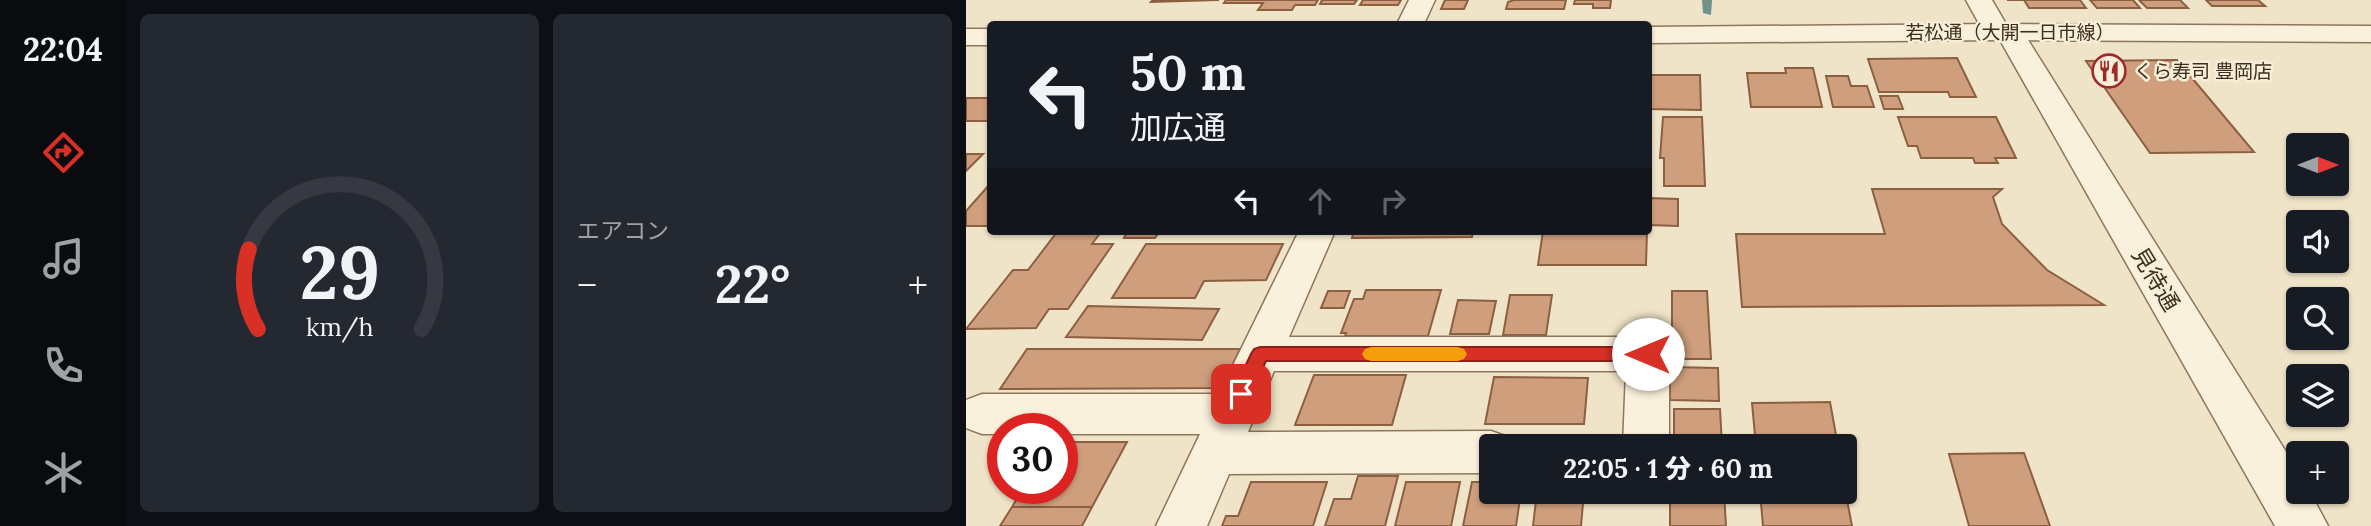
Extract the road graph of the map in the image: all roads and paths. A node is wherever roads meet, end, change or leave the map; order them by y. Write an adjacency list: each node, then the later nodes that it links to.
1 (1422, 0): 3 (street)
2 (1979, 0): 4 (street, 見待通)
3 (1412, 21)
4 (2003, 32): 5 (street, 若松通（大開一日市線）); 6 (street, 若松通（大開一日市線）); 16 (street, 見待通)
5 (2371, 34)
6 (1652, 35)
7 (966, 37): 8 (street)
8 (987, 37)
9 (1315, 235): 10 (street)
10 (1260, 354): 12 (street); 13 (street)
11 (982, 414): 12 (street)
12 (1224, 434): 14 (street); 15 (street)
13 (1646, 434)
14 (1479, 451)
15 (1181, 526)
16 (2303, 526)

